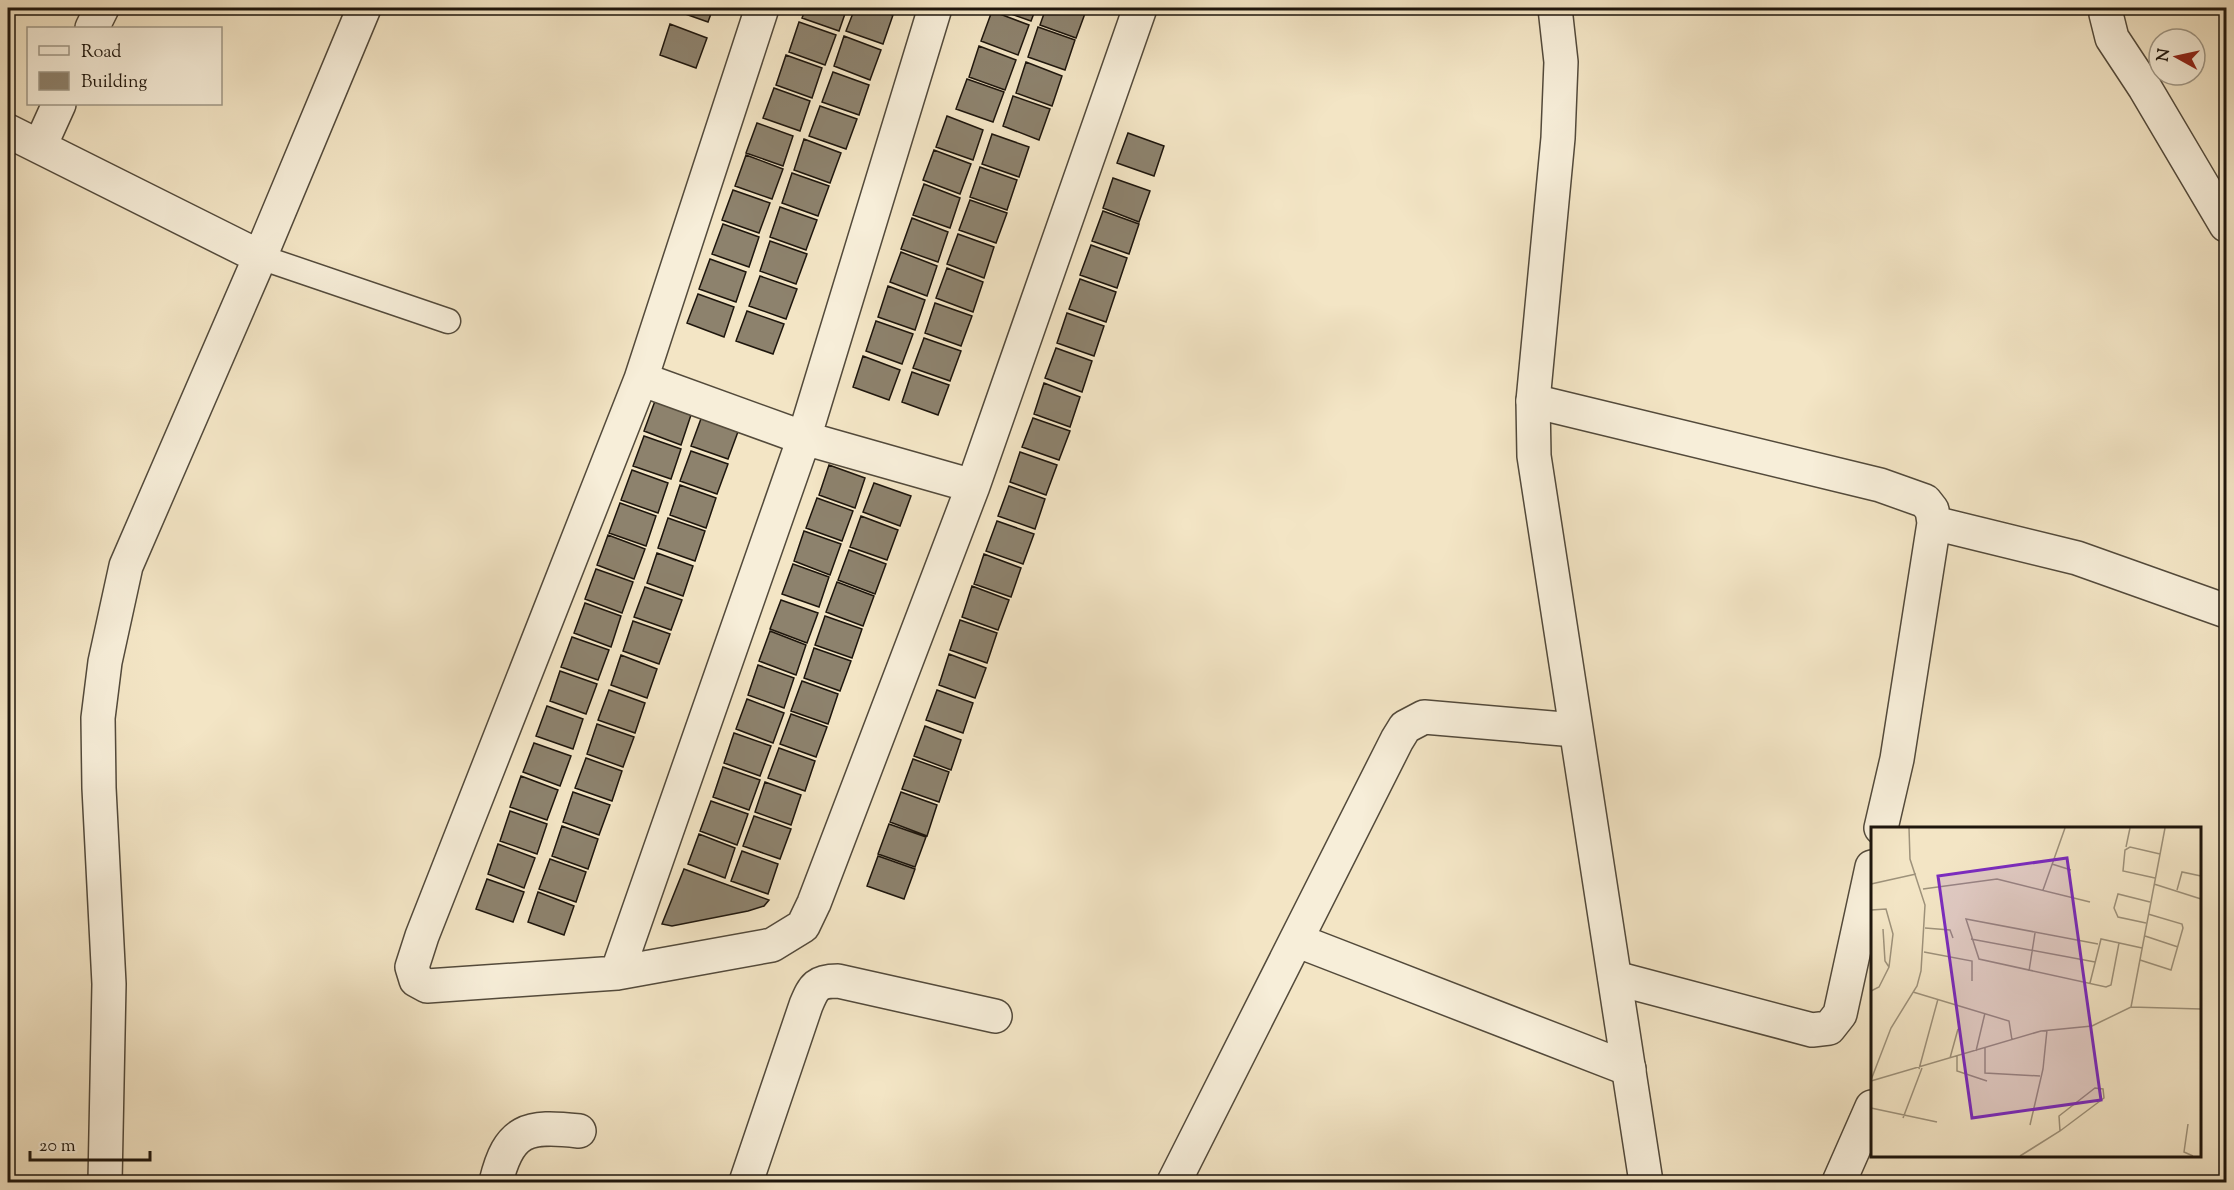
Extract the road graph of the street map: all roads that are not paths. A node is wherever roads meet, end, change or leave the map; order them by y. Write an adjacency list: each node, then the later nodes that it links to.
1 (102, 8): 8 (street)
2 (364, 8): 13 (street)
3 (762, 8): 15 (street)
4 (935, 8): 17 (street)
5 (1140, 8): 18 (street)
6 (1555, 8): 16 (street)
7 (2107, 8): 12 (street)
8 (92, 27)
9 (59, 105): 11 (street)
10 (8, 130): 11 (street)
11 (40, 146): 13 (street)
12 (2226, 225)
13 (260, 257): 14 (lane); 31 (street)
14 (448, 321)
15 (641, 379): 17 (street); 25 (street)
16 (1533, 401): 19 (street); 21 (street)
17 (804, 438): 18 (street); 25 (street)
18 (973, 486): 25 (street)
19 (1934, 523): 20 (street); 22 (street)
20 (2226, 611)
21 (1575, 730): 24 (street); 26 (street)
22 (1881, 827)
23 (1871, 871): 26 (street)
24 (1296, 940): 28 (street); 34 (street)
25 (617, 973)
26 (1615, 978): 28 (street)
27 (995, 1016): 33 (street)
28 (1629, 1069): 35 (street)
29 (1871, 1109): 36 (street)
30 (579, 1131): 32 (street)
31 (105, 1182)
32 (496, 1182)
33 (746, 1182)
34 (1174, 1182)
35 (1646, 1182)
36 (1839, 1182)

